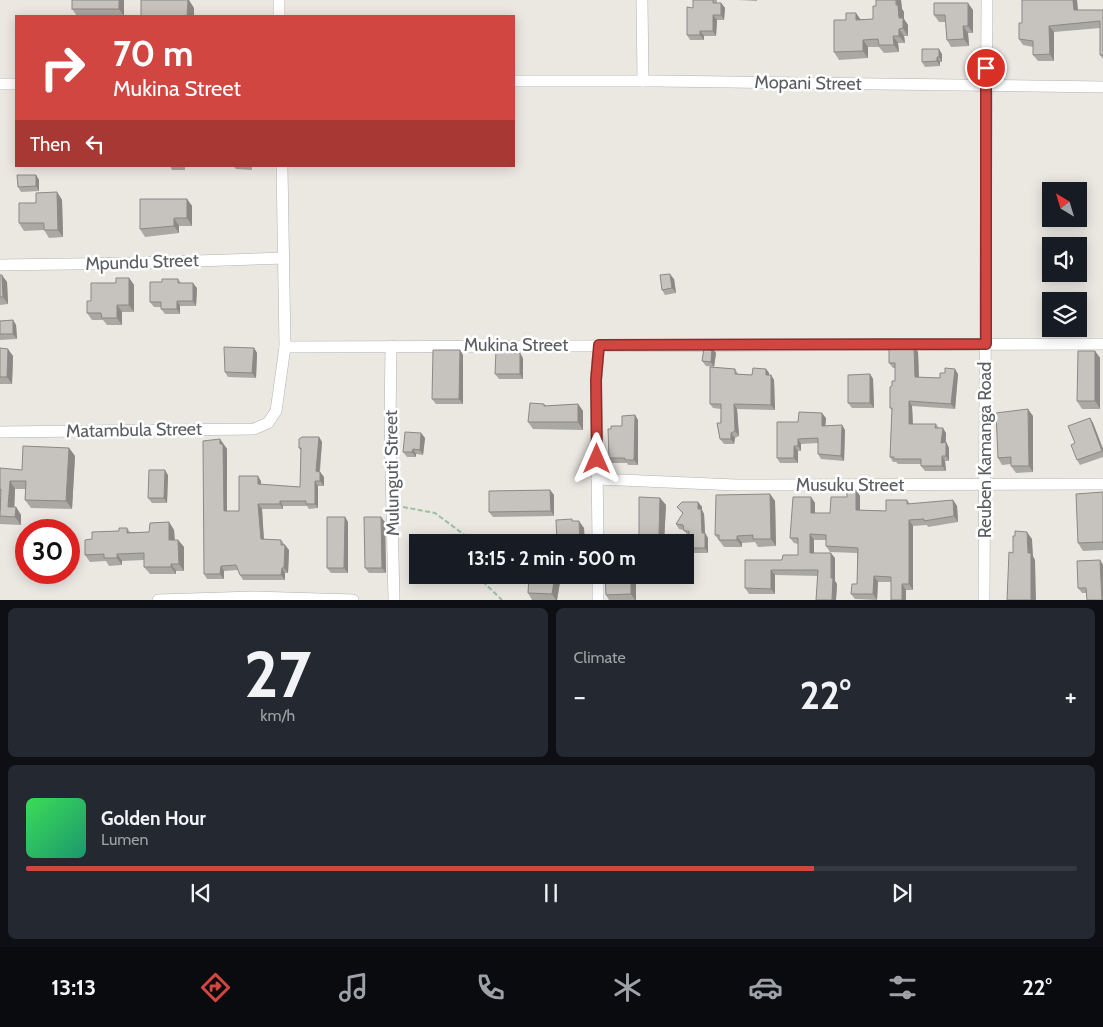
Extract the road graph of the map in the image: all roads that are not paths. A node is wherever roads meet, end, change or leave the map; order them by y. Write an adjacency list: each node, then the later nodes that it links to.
1 (279, 0): 4 (street)
2 (642, 0): 6 (street)
3 (987, 0): 9 (street, Reuben Kamanga Road)
4 (279, 15)
5 (515, 81): 6 (street, Mopani Street)
6 (643, 81): 9 (street, Mopani Street)
7 (0, 84): 8 (street)
8 (15, 84)
9 (986, 85): 10 (street, Mopani Street); 14 (street, Reuben Kamanga Road)
10 (1103, 87)
11 (282, 167): 12 (street)
12 (284, 258): 13 (street, Mpundu Street); 18 (street)
13 (0, 265)
14 (986, 344): 15 (street, Mukina Street); 16 (street, Mukina Street); 21 (street, Reuben Kamanga Road)
15 (1103, 344)
16 (599, 345): 17 (street, Mukina Street); 20 (street)
17 (391, 346): 18 (street, Mukina Street); 27 (street, Mulunguti Street)
18 (285, 347): 19 (street, Matambula Street)
19 (0, 432)
20 (597, 479): 21 (street, Musuku Street); 23 (street)
21 (984, 483): 22 (street, Musuku Street); 29 (street, Reuben Kamanga Road)
22 (1103, 484)
23 (598, 534)
24 (598, 584): 28 (street)
25 (158, 600): 26 (street)
26 (353, 600)
27 (394, 600)
28 (598, 600)
29 (984, 600)

